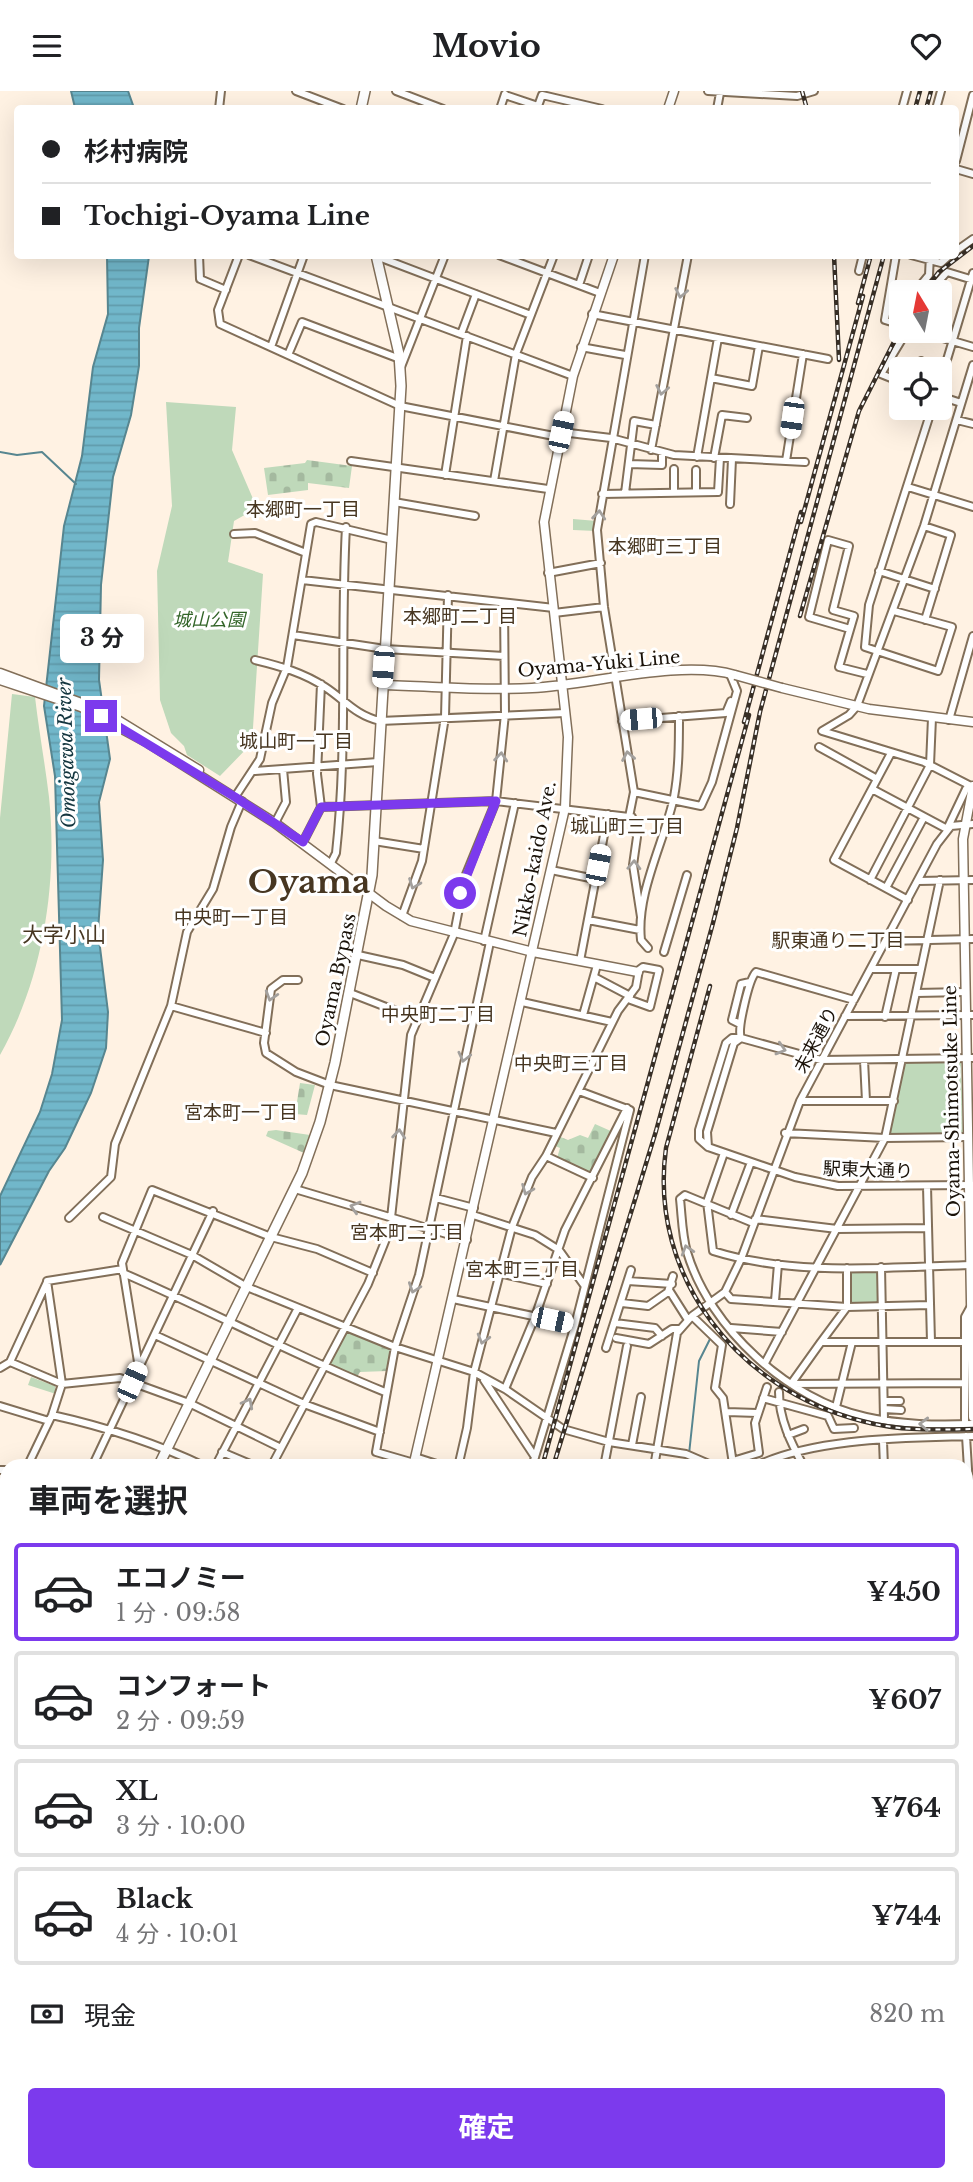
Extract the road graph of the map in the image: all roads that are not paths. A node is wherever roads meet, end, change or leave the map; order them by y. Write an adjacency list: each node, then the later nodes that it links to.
1 (296, 91): 8 (street)
2 (396, 91): 9 (street)
3 (708, 91): 6 (street)
4 (811, 92): 6 (street)
5 (506, 93): 10 (street)
6 (720, 93)
7 (973, 95): 13 (street)
8 (333, 105)
9 (433, 105)
10 (535, 105)
11 (540, 105): 12 (street)
12 (584, 105)
13 (959, 140)
14 (198, 259): 43 (street)
15 (238, 259): 43 (street)
16 (270, 259): 35 (street)
17 (303, 259): 35 (street)
18 (377, 259): 47 (highway, Oyama Bypass)
19 (384, 259): 38 (street)
20 (444, 259): 38 (street)
21 (510, 259): 33 (street)
22 (532, 259): 33 (street)
23 (553, 259): 36 (street)
24 (588, 259): 42 (street)
25 (613, 259): 44 (main road, Nikko-kaido Ave.)
26 (644, 259): 52 (street)
27 (687, 259): 53 (street, one-way to 53)
28 (862, 259): 34 (street)
29 (895, 259): 39 (street)
30 (929, 259): 40 (street)
31 (931, 259): 32 (street)
32 (946, 259)
33 (529, 266): 36 (street)
34 (859, 271)
35 (298, 273): 47 (street); 60 (street)
36 (548, 273): 42 (street); 49 (street)
37 (972, 277): 41 (street); 58 (street)
38 (437, 279): 45 (street); 50 (street)
39 (892, 280)
40 (925, 280)
41 (940, 280)
42 (579, 285): 44 (street)
43 (226, 290): 60 (street)
44 (600, 293): 48 (main road, Nikko-kaido Ave.)
45 (475, 294): 49 (street); 55 (street)
46 (889, 296): 51 (street)
47 (388, 307): 50 (street); 54 (highway, Oyama Bypass)
48 (592, 314): 52 (street); 61 (main road, Nikko-kaido Ave.)
49 (531, 315): 63 (street)
50 (422, 319): 55 (street); 57 (street)
51 (889, 321)
52 (631, 322): 53 (street); 66 (street)
53 (674, 330): 56 (street); 84 (street, one-way to 84)
54 (395, 335): 57 (street); 70 (highway, Oyama Bypass)
55 (464, 335): 63 (street); 79 (street)
56 (718, 338): 59 (street); 74 (street)
57 (414, 339): 70 (street)
58 (953, 341): 62 (street); 67 (street)
59 (759, 346): 64 (street); 74 (street)
60 (271, 347): 65 (street)
61 (581, 347): 66 (street); 72 (main road, Nikko-kaido Ave.)
62 (973, 347)
63 (516, 353): 72 (street); 85 (street)
64 (803, 354): 68 (street); 95 (street)
65 (288, 355): 70 (street); 78 (street)
66 (625, 355): 87 (street)
67 (948, 357)
68 (828, 359)
69 (889, 361): 73 (street)
70 (400, 363): 78 (highway, Oyama Bypass)
71 (973, 365): 75 (street)
72 (573, 376): 86 (main road, Nikko-kaido Ave.)
73 (889, 377)
74 (711, 378): 91 (street)
75 (970, 384): 77 (street)
76 (952, 400): 77 (street)
77 (961, 403): 81 (street)
78 (400, 406): 79 (street); 98 (highway, Oyama Bypass)
79 (454, 416): 85 (street); 101 (street)
80 (747, 418): 92 (street)
81 (957, 419): 83 (street); 109 (street)
82 (928, 420): 103 (street)
83 (973, 424)
84 (656, 425): 88 (street); 89 (street)
85 (503, 426): 86 (street); 102 (street)
86 (560, 434): 87 (street); 104 (main road, Nikko-kaido Ave.)
87 (611, 438): 88 (street); 107 (street)
88 (631, 444): 89 (street); 97 (street)
89 (651, 450): 90 (street)
90 (662, 452): 91 (street); 97 (street)
91 (697, 457): 92 (street)
92 (717, 458): 93 (street); 106 (street)
93 (732, 459): 95 (street); 111 (street)
94 (351, 461): 98 (street)
95 (786, 461): 96 (street)
96 (805, 461)
97 (629, 464): 108 (street)
98 (396, 469): 101 (street); 110 (highway, Oyama Bypass)
99 (674, 469): 105 (street)
100 (696, 470): 106 (street)
101 (445, 475): 102 (street)
102 (494, 481): 104 (street)
103 (908, 487): 109 (street); 120 (street)
104 (548, 489): 121 (main road, Nikko-kaido Ave.)
105 (674, 492): 106 (street); 108 (street)
106 (696, 492)
107 (602, 493): 108 (street); 119 (street, one-way to 107)
108 (625, 493)
109 (933, 495): 112 (street); 114 (street)
110 (394, 502): 113 (street); 117 (highway, Oyama Bypass)
111 (730, 505)
112 (973, 507)
113 (474, 516)
114 (924, 526): 123 (street); 126 (street)
115 (346, 527): 117 (street); 118 (street); 124 (street)
116 (234, 534): 118 (street)
117 (392, 540): 125 (highway, Oyama Bypass)
118 (306, 553): 122 (street)
119 (601, 563): 121 (street); 129 (street)
120 (878, 571): 123 (street); 139 (street)
121 (548, 573): 130 (main road, Nikko-kaido Ave.)
122 (302, 580): 124 (street); 134 (street)
123 (904, 581): 126 (street); 131 (street)
124 (343, 584): 125 (street); 136 (street)
125 (389, 588): 127 (street); 137 (highway, Oyama Bypass)
126 (934, 589): 132 (street)
127 (448, 595): 128 (street); 138 (street)
128 (504, 604): 130 (street); 140 (street)
129 (604, 607): 130 (street); 146 (street)
130 (554, 611): 149 (main road, Nikko-kaido Ave.)
131 (894, 611): 132 (street); 139 (street)
132 (925, 620): 139 (street)
133 (850, 629): 133 (street); 144 (street)
134 (293, 635): 136 (street); 142 (street)
135 (973, 636): 160 (street)
136 (341, 642): 137 (street); 153 (street)
137 (385, 649): 138 (street); 148 (highway, Oyama Bypass)
138 (446, 652): 140 (street); 150 (street)
139 (876, 652): 144 (street)
140 (504, 656): 151 (street)
141 (255, 660): 142 (street)
142 (287, 667): 147 (street); 171 (street)
143 (733, 674): 146 (main road, Oyama-Yuki Line); 152 (street); 154 (main road, Oyama-Yuki Line, bridge)
144 (867, 674): 154 (street)
145 (2, 677): 177 (main road)
146 (617, 678): 149 (main road, Oyama-Yuki Line); 162 (street)
147 (321, 684): 153 (street); 169 (street)
148 (382, 685): 150 (main road, Oyama-Yuki Line); 161 (highway, Oyama Bypass)
149 (563, 685): 151 (main road, Oyama-Yuki Line); 155 (main road, Nikko-kaido Ave.)
150 (445, 687): 151 (main road, Oyama-Yuki Line); 158 (street)
151 (505, 688): 156 (street)
152 (737, 691): 157 (street); 176 (street)
153 (343, 703): 161 (street); 167 (street)
154 (857, 706): 159 (main road); 165 (street)
155 (565, 713): 156 (street); 184 (main road, Nikko-kaido Ave.)
156 (505, 714): 158 (street); 178 (street, one-way to 156)
157 (679, 716): 162 (street); 176 (street)
158 (445, 717): 161 (street); 179 (street)
159 (932, 718): 160 (main road); 168 (street)
160 (950, 720): 163 (main road)
161 (380, 721): 166 (highway, Oyama Bypass)
162 (622, 721): 175 (street, one-way to 162)
163 (973, 722)
164 (819, 747): 172 (street)
165 (891, 753): 168 (street); 172 (street)
166 (378, 762): 167 (street); 181 (highway, Oyama Bypass)
167 (343, 764): 169 (street); 182 (street)
168 (930, 765): 173 (street); 185 (street)
169 (317, 767): 170 (street); 183 (street)
170 (283, 769): 171 (street); 189 (street)
171 (255, 771): 177 (street)
172 (877, 779): 174 (street)
173 (973, 786): 190 (main road, Oyama-Shimotsuke Line); 191 (street, 未来通り)
174 (872, 789): 185 (street); 199 (street)
175 (634, 792): 176 (street); 187 (street)
176 (674, 798): 207 (street)
177 (239, 799): 189 (main road); 235 (street)
178 (496, 801): 179 (street); 180 (street); 210 (street)
179 (431, 803): 181 (street); 194 (street)
180 (515, 803): 184 (street); 212 (street)
181 (375, 805): 182 (street); 192 (highway, Oyama Bypass)
182 (341, 806): 183 (street); 195 (street)
183 (321, 807): 193 (street)
184 (565, 808): 186 (street); 196 (main road, Nikko-kaido Ave.)
185 (908, 809): 188 (street); 199 (street)
186 (608, 814): 187 (street); 198 (street)
187 (629, 817): 207 (street, one-way to 187)
188 (924, 817): 191 (street); 203 (street)
189 (275, 823): 193 (main road)
190 (969, 824): 191 (street); 201 (main road, Oyama-Shimotsuke Line)
191 (947, 829): 202 (street, 未来通り)
192 (374, 841): 194 (street); 204 (highway, Oyama Bypass)
193 (303, 842): 195 (main road)
194 (425, 849): 206 (street, one-way to 206)
195 (331, 863): 204 (main road)
196 (551, 870): 198 (street); 216 (main road, Nikko-kaido Ave.)
197 (687, 875): 217 (street)
198 (595, 879): 208 (street)
199 (870, 880): 203 (street)
200 (940, 880): 201 (street); 202 (street); 214 (street)
201 (969, 880): 211 (main road, Oyama-Shimotsuke Line)
202 (918, 881): 205 (street, 未来通り)
203 (886, 888): 205 (street)
204 (370, 893): 206 (main road); 218 (highway, Oyama Bypass)
205 (908, 900): 213 (street, 未来通り)
206 (402, 916): 210 (main road)
207 (640, 917): 209 (street)
208 (588, 920): 209 (street); 219 (street)
209 (640, 930): 215 (street)
210 (454, 934): 212 (main road); 226 (street)
211 (969, 939): 214 (street); 229 (main road, Oyama-Shimotsuke Line)
212 (487, 941): 216 (main road); 258 (street, one-way to 258)
213 (886, 941): 214 (street); 221 (street, 未来通り)
214 (927, 941): 223 (street)
215 (648, 949)
216 (533, 952): 219 (main road); 234 (main road, Nikko-kaido Ave.)
217 (664, 952)
218 (358, 955): 226 (street); 230 (highway, Oyama Bypass)
219 (580, 961): 220 (main road)
220 (597, 965): 224 (main road); 225 (street)
221 (872, 969): 222 (street); 233 (street, 未来通り)
222 (896, 969): 223 (street); 240 (street)
223 (921, 969): 231 (street)
224 (638, 976): 232 (street); 232 (street)
225 (594, 977): 232 (street); 236 (street)
226 (435, 978): 241 (street)
227 (298, 980): 244 (street, one-way to 244)
228 (750, 982): 233 (street); 243 (street); 243 (street)
229 (966, 992): 231 (street); 237 (main road, Oyama-Shimotsuke Line)
230 (350, 993): 241 (street); 250 (highway, Oyama Bypass)
231 (916, 993): 239 (street)
232 (629, 998): 242 (street)
233 (854, 1000): 238 (street, 未来通り)
234 (522, 1002): 236 (street); 259 (main road, Nikko-kaido Ave.)
235 (171, 1006): 244 (street); 279 (street)
236 (583, 1015): 242 (street)
237 (970, 1015): 239 (street); 246 (main road, Oyama-Shimotsuke Line)
238 (845, 1016): 240 (street); 248 (street, 未来通り)
239 (912, 1016): 240 (street); 247 (street)
240 (886, 1017)
241 (417, 1019): 252 (street)
242 (612, 1022): 251 (street)
243 (740, 1024): 245 (street)
244 (266, 1033): 250 (street)
245 (741, 1038): 248 (street, one-way to 248); 264 (street, 駅東大通り)
246 (970, 1058): 247 (street); 253 (main road, Oyama-Shimotsuke Line)
247 (903, 1059): 249 (street); 256 (street)
248 (821, 1060): 249 (street); 254 (street, 未来通り)
249 (864, 1060): 255 (street)
250 (330, 1086): 252 (street); 272 (highway, Oyama Bypass)
251 (579, 1091): 257 (street); 260 (street)
252 (402, 1099): 258 (street); 280 (street, one-way to 252)
253 (971, 1099): 262 (main road, Oyama-Shimotsuke Line)
254 (800, 1101): 255 (street); 261 (street, 未来通り)
255 (866, 1101): 256 (street)
256 (894, 1101): 263 (street)
257 (627, 1108): 268 (street); 306 (street)
258 (452, 1109): 259 (street); 273 (street)
259 (495, 1118): 260 (street); 276 (main road, Nikko-kaido Ave.)
260 (556, 1133): 265 (street)
261 (785, 1133): 263 (street); 267 (street, 未来通り)
262 (968, 1137): 263 (street); 269 (main road, Oyama-Shimotsuke Line)
263 (885, 1138): 271 (street)
264 (724, 1153): 266 (street, 駅東大通り); 274 (street)
265 (546, 1156): 268 (street); 282 (street, one-way to 282)
266 (751, 1161): 267 (street, 駅東大通り); 277 (street)
267 (774, 1170): 271 (street, 駅東大通り); 281 (street, 未来通り)
268 (593, 1178): 289 (street)
269 (971, 1185): 270 (street, 駅東大通り); 293 (main road, Oyama-Shimotsuke Line)
270 (927, 1186): 271 (street, 駅東大通り); 283 (street)
271 (859, 1188): 285 (street)
272 (295, 1189): 280 (street, one-way to 272); 287 (highway, Oyama Bypass)
273 (436, 1198): 276 (street); 284 (street)
274 (707, 1202): 277 (street); 291 (street); 312 (street, one-way to 274)
275 (213, 1211): 286 (street); 287 (street); 290 (street)
276 (473, 1211): 282 (street); 288 (main road, Nikko-kaido Ave.)
277 (731, 1215): 281 (street)
278 (103, 1217): 286 (street)
279 (69, 1218)
280 (393, 1218): 284 (street); 300 (street)
281 (754, 1221): 285 (street); 291 (street, 未来通り)
282 (512, 1227): 289 (street); 301 (street)
283 (928, 1228): 285 (street); 294 (street)
284 (430, 1229): 288 (street); 340 (street, one-way to 340)
285 (837, 1229): 296 (street)
286 (135, 1230): 290 (street); 299 (street)
287 (271, 1237): 300 (street); 307 (highway, Oyama Bypass)
288 (467, 1240): 310 (main road, Nikko-kaido Ave.)
289 (559, 1250): 305 (street); 306 (street)
290 (192, 1255): 307 (street); 309 (street)
291 (741, 1259): 292 (street); 308 (street, 未来通り)
292 (778, 1264): 296 (street); 311 (street)
293 (972, 1265): 294 (street); 319 (main road, Oyama-Shimotsuke Line)
294 (929, 1266): 295 (street); 316 (street)
295 (881, 1267): 297 (street); 315 (street)
296 (815, 1268): 297 (street); 314 (street)
297 (847, 1268): 318 (street)
298 (631, 1270): 303 (street)
299 (123, 1271): 302 (street); 309 (street); 348 (street)
300 (373, 1273): 326 (street)
301 (499, 1273): 305 (street); 317 (street)
302 (47, 1281): 344 (street); 355 (street)
303 (628, 1281): 304 (street); 313 (street)
304 (672, 1283): 313 (street); 322 (street)
305 (547, 1285): 321 (street)
306 (584, 1285): 325 (street)
307 (247, 1287): 320 (street); 323 (highway, Oyama Bypass)
308 (725, 1292): 311 (street); 312 (street)
309 (174, 1295): 323 (street); 330 (street)
310 (453, 1299): 317 (street); 343 (main road, Nikko-kaido Ave.)
311 (775, 1301): 314 (street)
312 (711, 1302): 322 (street); 327 (street)
313 (621, 1303): 324 (street)
314 (797, 1303): 318 (street); 329 (street)
315 (882, 1305): 316 (street); 318 (street); 335 (street)
316 (930, 1305): 336 (street)
317 (493, 1306): 321 (street); 350 (street, one-way to 350)
318 (847, 1307): 333 (street)
319 (972, 1307): 337 (street); 349 (main road, Oyama-Shimotsuke Line)
320 (298, 1308): 326 (street); 338 (street)
321 (535, 1317): 325 (street); 360 (street)
322 (690, 1318): 328 (street); 373 (street)
323 (230, 1319): 338 (street); 342 (highway, Oyama Bypass)
324 (615, 1323): 331 (street); 341 (street)
325 (575, 1325): 377 (street)
326 (343, 1327): 340 (street); 346 (street)
327 (730, 1328): 329 (street); 345 (street)
328 (680, 1329): 331 (street); 392 (street)
329 (782, 1332): 345 (street)
330 (155, 1335): 342 (street); 348 (street)
331 (662, 1336): 332 (street)
332 (616, 1338)
333 (821, 1342): 334 (street); 357 (street)
334 (852, 1342): 335 (street); 353 (street)
335 (883, 1342): 336 (street); 358 (street)
336 (931, 1342): 337 (street)
337 (965, 1342): 354 (street)
338 (278, 1344): 346 (street); 356 (street)
339 (627, 1346): 388 (street)
340 (395, 1347): 343 (street); 361 (street)
341 (606, 1348)
342 (210, 1360): 356 (street); 366 (highway, Oyama Bypass)
343 (439, 1361): 350 (street); 404 (main road, Nikko-kaido Ave.)
344 (10, 1362): 347 (street); 355 (street)
345 (765, 1363): 357 (street)
346 (323, 1367): 361 (street); 367 (street)
347 (0, 1368)
348 (139, 1368): 352 (street)
349 (972, 1368): 375 (main road, Oyama-Shimotsuke Line)
350 (474, 1373): 351 (street); 405 (street)
351 (483, 1378): 360 (street); 395 (street)
352 (132, 1382): 355 (street); 366 (street); 381 (street)
353 (842, 1383): 357 (street); 358 (street); 370 (street)
354 (965, 1383): 358 (street); 379 (street)
355 (62, 1384): 376 (street)
356 (258, 1384): 367 (street); 380 (street, one-way to 356)
357 (791, 1384): 370 (street)
358 (883, 1384): 369 (street)
359 (767, 1387): 364 (street)
360 (505, 1389): 377 (street)
361 (385, 1392): 384 (street)
362 (779, 1392): 368 (street)
363 (641, 1397): 389 (street)
364 (763, 1398): 368 (street); 374 (street)
365 (900, 1401): 369 (street)
366 (189, 1403): 380 (street); 390 (highway, Oyama Bypass)
367 (304, 1404): 384 (street); 391 (street)
368 (779, 1404): 382 (street); 385 (street)
369 (884, 1405): 372 (street); 378 (street)
370 (836, 1407): 378 (street)
371 (1, 1409): 376 (street)
372 (901, 1410)
373 (727, 1412): 374 (street); 409 (street)
374 (757, 1413): 410 (street)
375 (973, 1417)
376 (50, 1418): 381 (street); 396 (street)
377 (548, 1419): 388 (street); 395 (street)
378 (884, 1420): 379 (street, one-way to 378)
379 (969, 1424)
380 (236, 1426): 391 (street); 394 (street)
381 (110, 1428): 390 (street); 397 (street)
382 (854, 1428)
383 (804, 1429): 385 (street)
384 (380, 1432): 403 (street)
385 (788, 1435): 393 (street)
386 (969, 1436): 387 (street); 414 (street)
387 (883, 1441): 393 (street); 413 (street)
388 (609, 1442): 389 (street); 406 (street)
389 (632, 1445): 392 (street)
390 (167, 1448): 398 (highway, Oyama Bypass); 399 (street)
391 (281, 1448): 402 (street)
392 (657, 1450): 407 (street); 408 (street)
393 (796, 1451): 411 (street); 412 (street)
394 (222, 1452): 400 (street); 401 (street)
395 (535, 1457)
396 (31, 1459)
397 (96, 1459)
398 (162, 1459)
399 (190, 1459)
400 (219, 1459)
401 (237, 1459)
402 (275, 1459)
403 (403, 1459)
404 (415, 1459)
405 (460, 1459)
406 (606, 1459)
407 (655, 1459)
408 (697, 1459)
409 (731, 1459)
410 (746, 1459)
411 (775, 1459)
412 (800, 1459)
413 (884, 1459)
414 (967, 1459)
415 (926, 2182): 416 (street)
416 (946, 2182)

